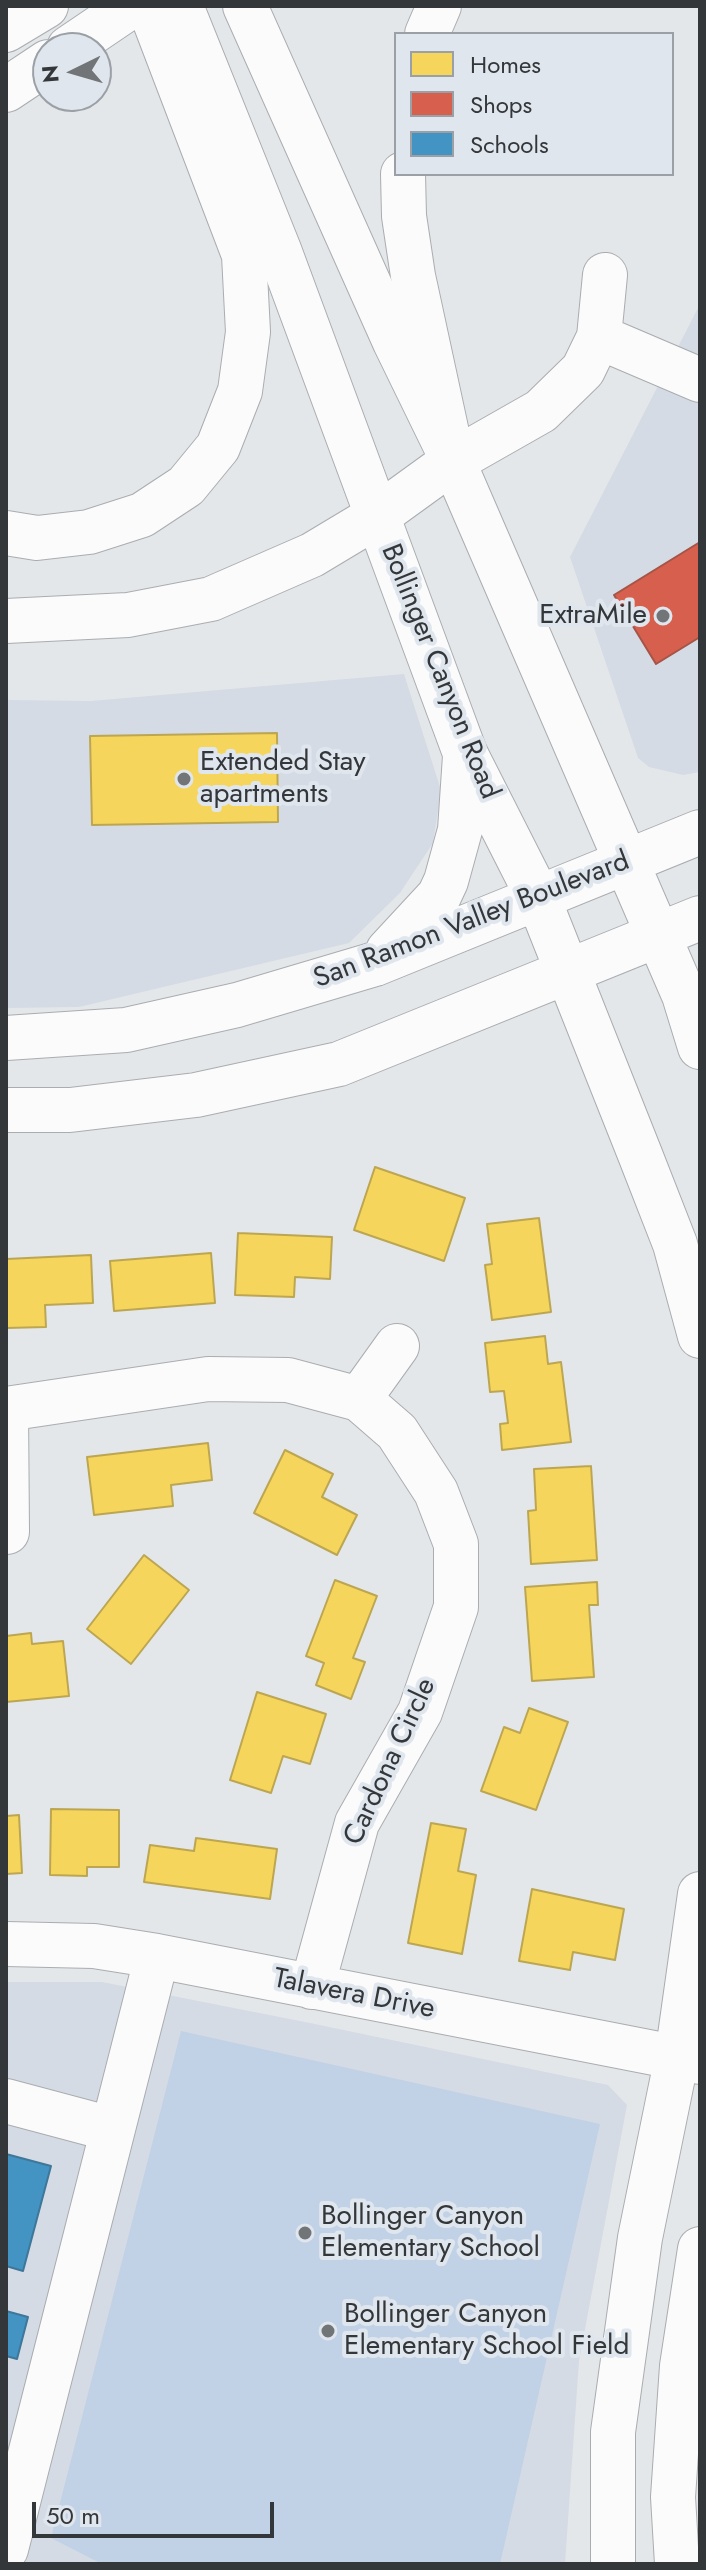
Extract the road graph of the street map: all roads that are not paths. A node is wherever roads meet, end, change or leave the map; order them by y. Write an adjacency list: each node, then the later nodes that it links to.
1 (46, 6): 7 (main road)
2 (131, 6): 8 (main road)
3 (149, 6): 10 (main road)
4 (181, 6): 10 (main road, Bollinger Canyon Road)
5 (439, 6): 9 (main road)
6 (247, 10): 17 (main road)
7 (6, 30)
8 (93, 32)
9 (428, 32)
10 (186, 55): 18 (main road, Bollinger Canyon Road); 19 (main road)
11 (32, 73): 12 (main road)
12 (6, 90)
13 (403, 176): 17 (main road)
14 (605, 275): 15 (main road)
15 (599, 337): 16 (main road); 17 (main road)
16 (700, 380)
17 (453, 461): 18 (main road); 23 (main road)
18 (377, 516): 20 (main road); 21 (main road, Bollinger Canyon Road)
19 (6, 533)
20 (6, 621)
21 (465, 753): 24 (main road, Bollinger Canyon Road); 27 (main road)
22 (700, 832): 23 (main road, San Ramon Valley Boulevard)
23 (627, 862): 24 (main road, San Ramon Valley Boulevard); 26 (main road)
24 (537, 895): 27 (main road, San Ramon Valley Boulevard); 28 (main road, Bollinger Canyon Road)
25 (700, 918): 26 (main road)
26 (659, 936): 28 (main road); 30 (main road)
27 (375, 964): 29 (main road, San Ramon Valley Boulevard)
28 (567, 973): 31 (main road); 32 (main road, Bollinger Canyon Road)
29 (6, 1038)
30 (700, 1047)
31 (6, 1110)
32 (700, 1336)
33 (397, 1346): 34 (main road)
34 (359, 1399): 35 (main road, Cardona Circle); 40 (main road, Cardona Circle)
35 (6, 1409): 36 (main road)
36 (7, 1532)
37 (700, 1894): 41 (main road)
38 (6, 1944): 39 (main road, Talavera Drive)
39 (157, 1956): 40 (main road, Talavera Drive); 43 (main road)
40 (312, 1987): 41 (main road, Talavera Drive)
41 (688, 2060): 46 (main road)
42 (6, 2101): 43 (main road)
43 (111, 2129): 45 (main road)
44 (700, 2249): 47 (main road)
45 (6, 2549)
46 (613, 2564)
47 (677, 2564)

